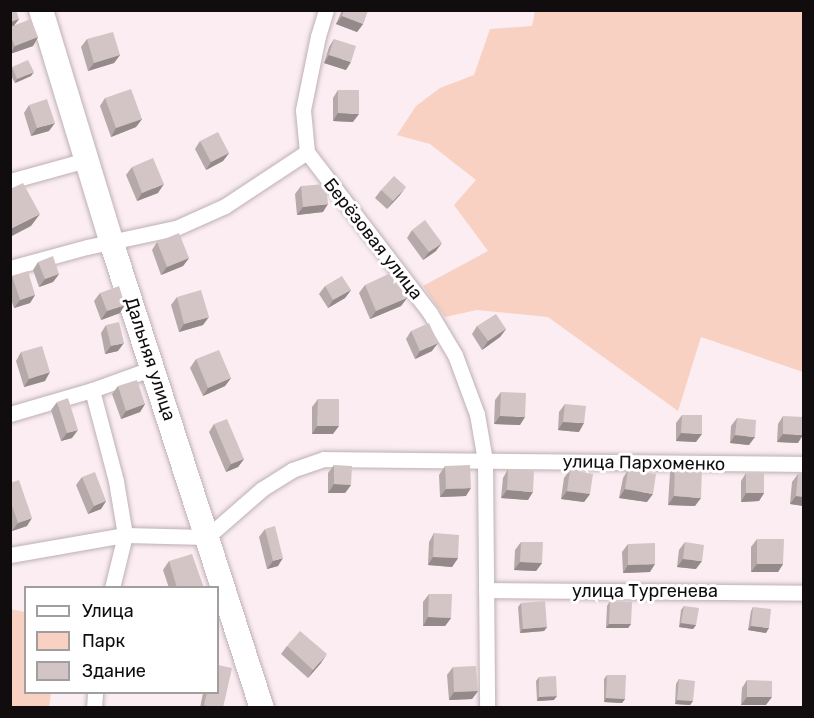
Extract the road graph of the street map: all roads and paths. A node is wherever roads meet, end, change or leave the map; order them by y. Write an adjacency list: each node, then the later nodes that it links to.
1 (41, 10): 4 (main road, Дальняя улица)
2 (326, 10): 3 (street)
3 (307, 152): 6 (street); 11 (street, Берёзовая улица)
4 (86, 160): 5 (street); 6 (main road, Дальняя улица)
5 (10, 181)
6 (111, 242): 7 (street); 8 (main road, Дальняя улица)
7 (10, 268)
8 (153, 368): 9 (street); 14 (main road, Дальняя улица)
9 (92, 390): 10 (street); 13 (street)
10 (10, 414)
11 (485, 461): 12 (street, улица Пархоменко); 14 (street, улица Пархоменко); 17 (street, Берёзовая улица)
12 (804, 464)
13 (125, 535): 14 (street); 15 (street); 16 (street)
14 (207, 537): 19 (main road, Дальняя улица)
15 (10, 555)
16 (112, 586)
17 (486, 590): 18 (street, улица Тургенева); 20 (street, Берёзовая улица)
18 (804, 593)
19 (262, 708)
20 (487, 708)

